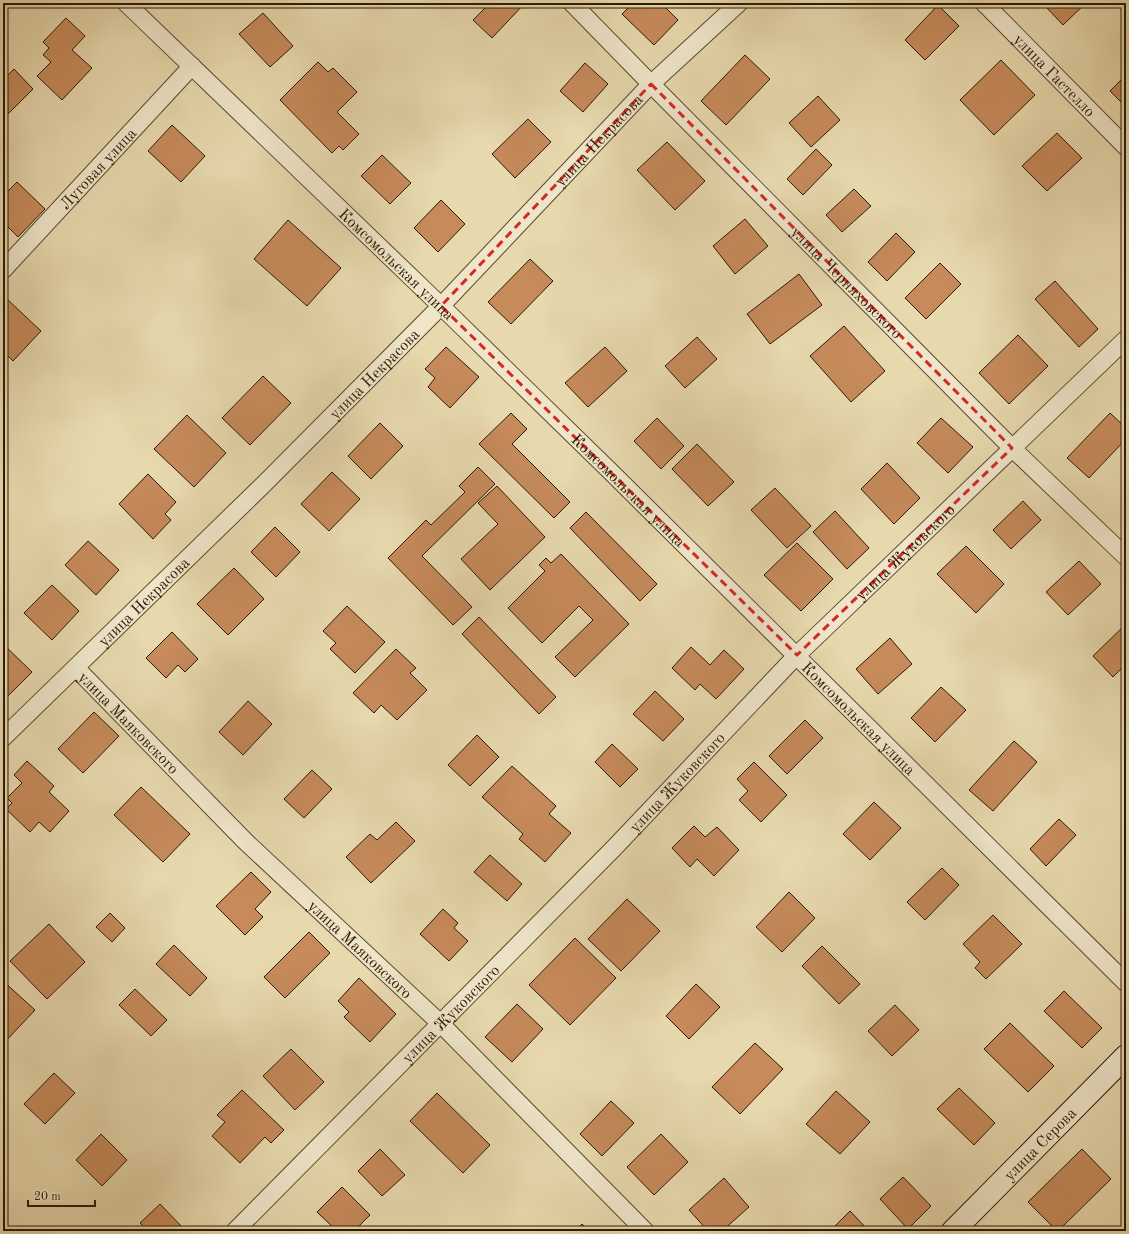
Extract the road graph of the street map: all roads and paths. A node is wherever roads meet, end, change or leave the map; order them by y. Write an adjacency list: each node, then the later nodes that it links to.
1 (126, 3): 5 (street, Комсомольская улица)
2 (572, 3): 6 (street, улица Черняховского)
3 (739, 3): 6 (street, улица Некрасова)
4 (984, 3): 7 (street, улица Гастелло)
5 (192, 66): 8 (street, Луговая улица); 9 (street, Комсомольская улица)
6 (651, 84): 9 (street, улица Некрасова); 11 (street, улица Черняховского)
7 (1126, 147)
8 (3, 270)
9 (441, 306): 13 (street, Комсомольская улица); 14 (street, улица Некрасова)
10 (1126, 339): 11 (street, улица Жуковского)
11 (1012, 448): 12 (street, улица Черняховского); 13 (street, улица Жуковского)
12 (1126, 557)
13 (797, 655): 16 (street, Комсомольская улица); 17 (street, улица Жуковского)
14 (76, 668): 15 (street, улица Некрасова); 17 (street, улица Маяковского)
15 (3, 738)
16 (1126, 983)
17 (441, 1024): 19 (street, улица Жуковского); 20 (street, улица Маяковского)
18 (1126, 1056): 21 (main road, улица Серова)
19 (235, 1231)
20 (645, 1231)
21 (953, 1231)

